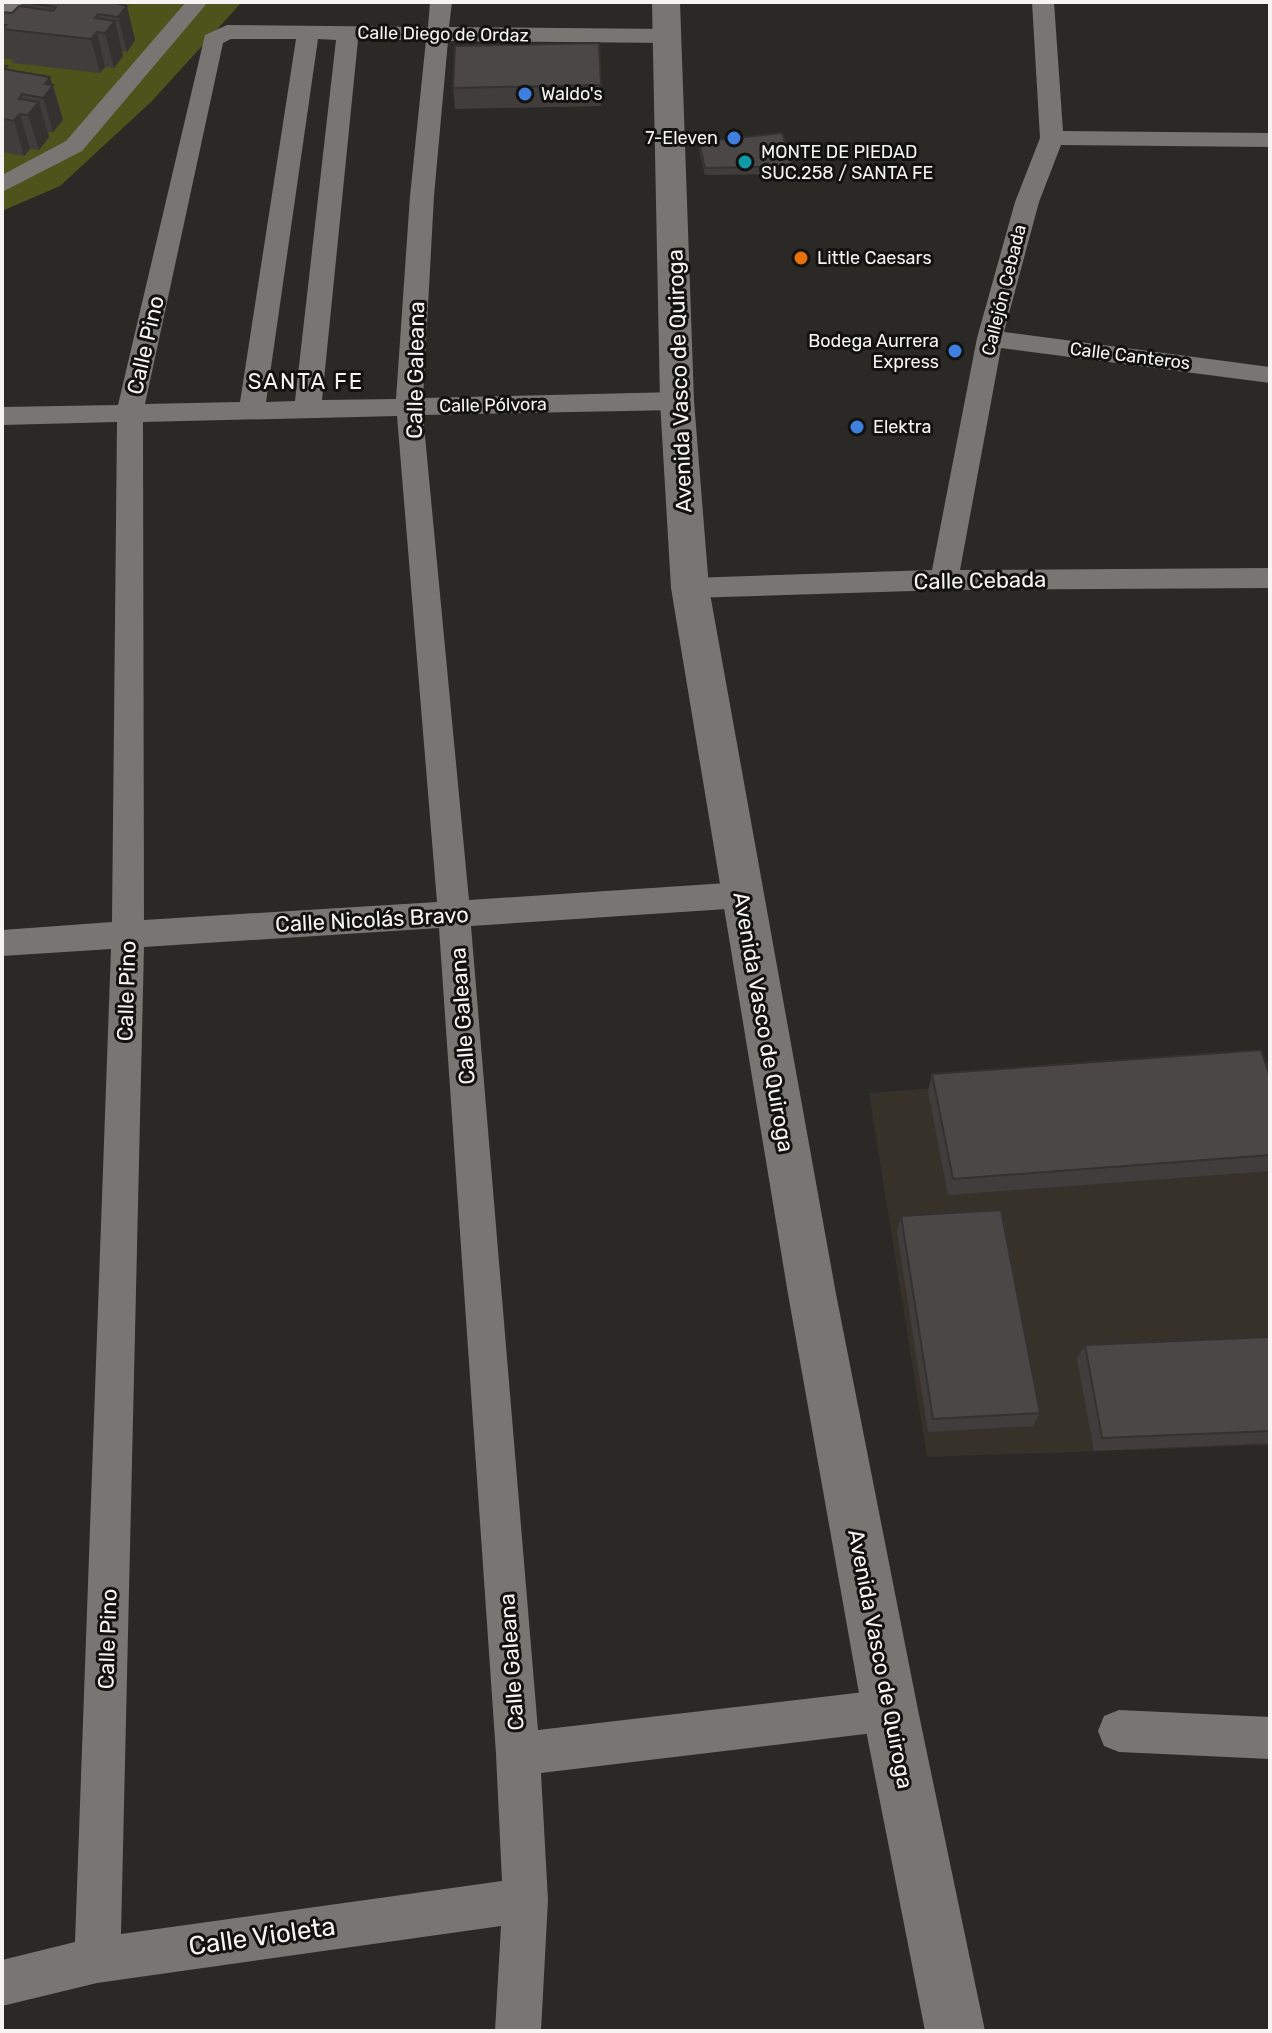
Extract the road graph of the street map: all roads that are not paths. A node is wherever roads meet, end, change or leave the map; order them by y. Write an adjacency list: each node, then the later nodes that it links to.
1 (13, 2): 5 (street)
2 (197, 2): 15 (street)
3 (441, 2): 10 (street, Calle Galeana)
4 (1043, 2): 11 (street, Callejón Cebada)
5 (2, 11)
6 (667, 19): 10 (street, Calle Diego de Ordaz); 18 (main road, Avenida Vasco de Quiroga)
7 (308, 33): 8 (street, Calle Diego de Ordaz); 9 (street, Calle Diego de Ordaz); 14 (street)
8 (348, 33): 10 (street, Calle Diego de Ordaz); 13 (street)
9 (219, 34): 22 (street, Calle Pino)
10 (436, 36): 19 (street, Calle Galeana)
11 (1052, 138): 12 (street); 16 (street, Callejón Cebada)
12 (1270, 140)
13 (332, 179): 14 (street); 20 (street)
14 (286, 181): 21 (street)
15 (2, 185)
16 (990, 338): 17 (street, Calle Canteros); 25 (street, Callejón Cebada)
17 (1270, 375)
18 (677, 401): 19 (street, Calle Pólvora); 26 (main road, Avenida Vasco de Quiroga)
19 (409, 406): 20 (street, Calle Pólvora); 28 (street, Calle Galeana)
20 (308, 407): 21 (street, Calle Pólvora)
21 (252, 409): 22 (street, Calle Pólvora)
22 (130, 411): 23 (street, Calle Pólvora); 29 (street, Calle Pino)
23 (2, 416)
24 (1270, 578): 25 (street, Calle Cebada)
25 (944, 580): 26 (street, Calle Cebada)
26 (690, 588): 27 (main road, Avenida Vasco de Quiroga)
27 (742, 895): 28 (street, Calle Nicolás Bravo); 31 (main road, Avenida Vasco de Quiroga)
28 (454, 915): 29 (street, Calle Nicolás Bravo); 34 (street, Calle Galeana)
29 (128, 933): 30 (street, Calle Nicolás Bravo); 36 (street, Calle Pino)
30 (2, 943)
31 (890, 1710): 34 (street); 39 (main road, Avenida Vasco de Quiroga)
32 (1119, 1731): 33 (street)
33 (1270, 1738)
34 (518, 1754): 35 (street, Calle Galeana)
35 (525, 1900): 36 (street, Calle Violeta); 38 (street, Calle Galeana)
36 (97, 1960): 37 (street, Calle Violeta)
37 (2, 1983)
38 (518, 2031)
39 (955, 2031)

